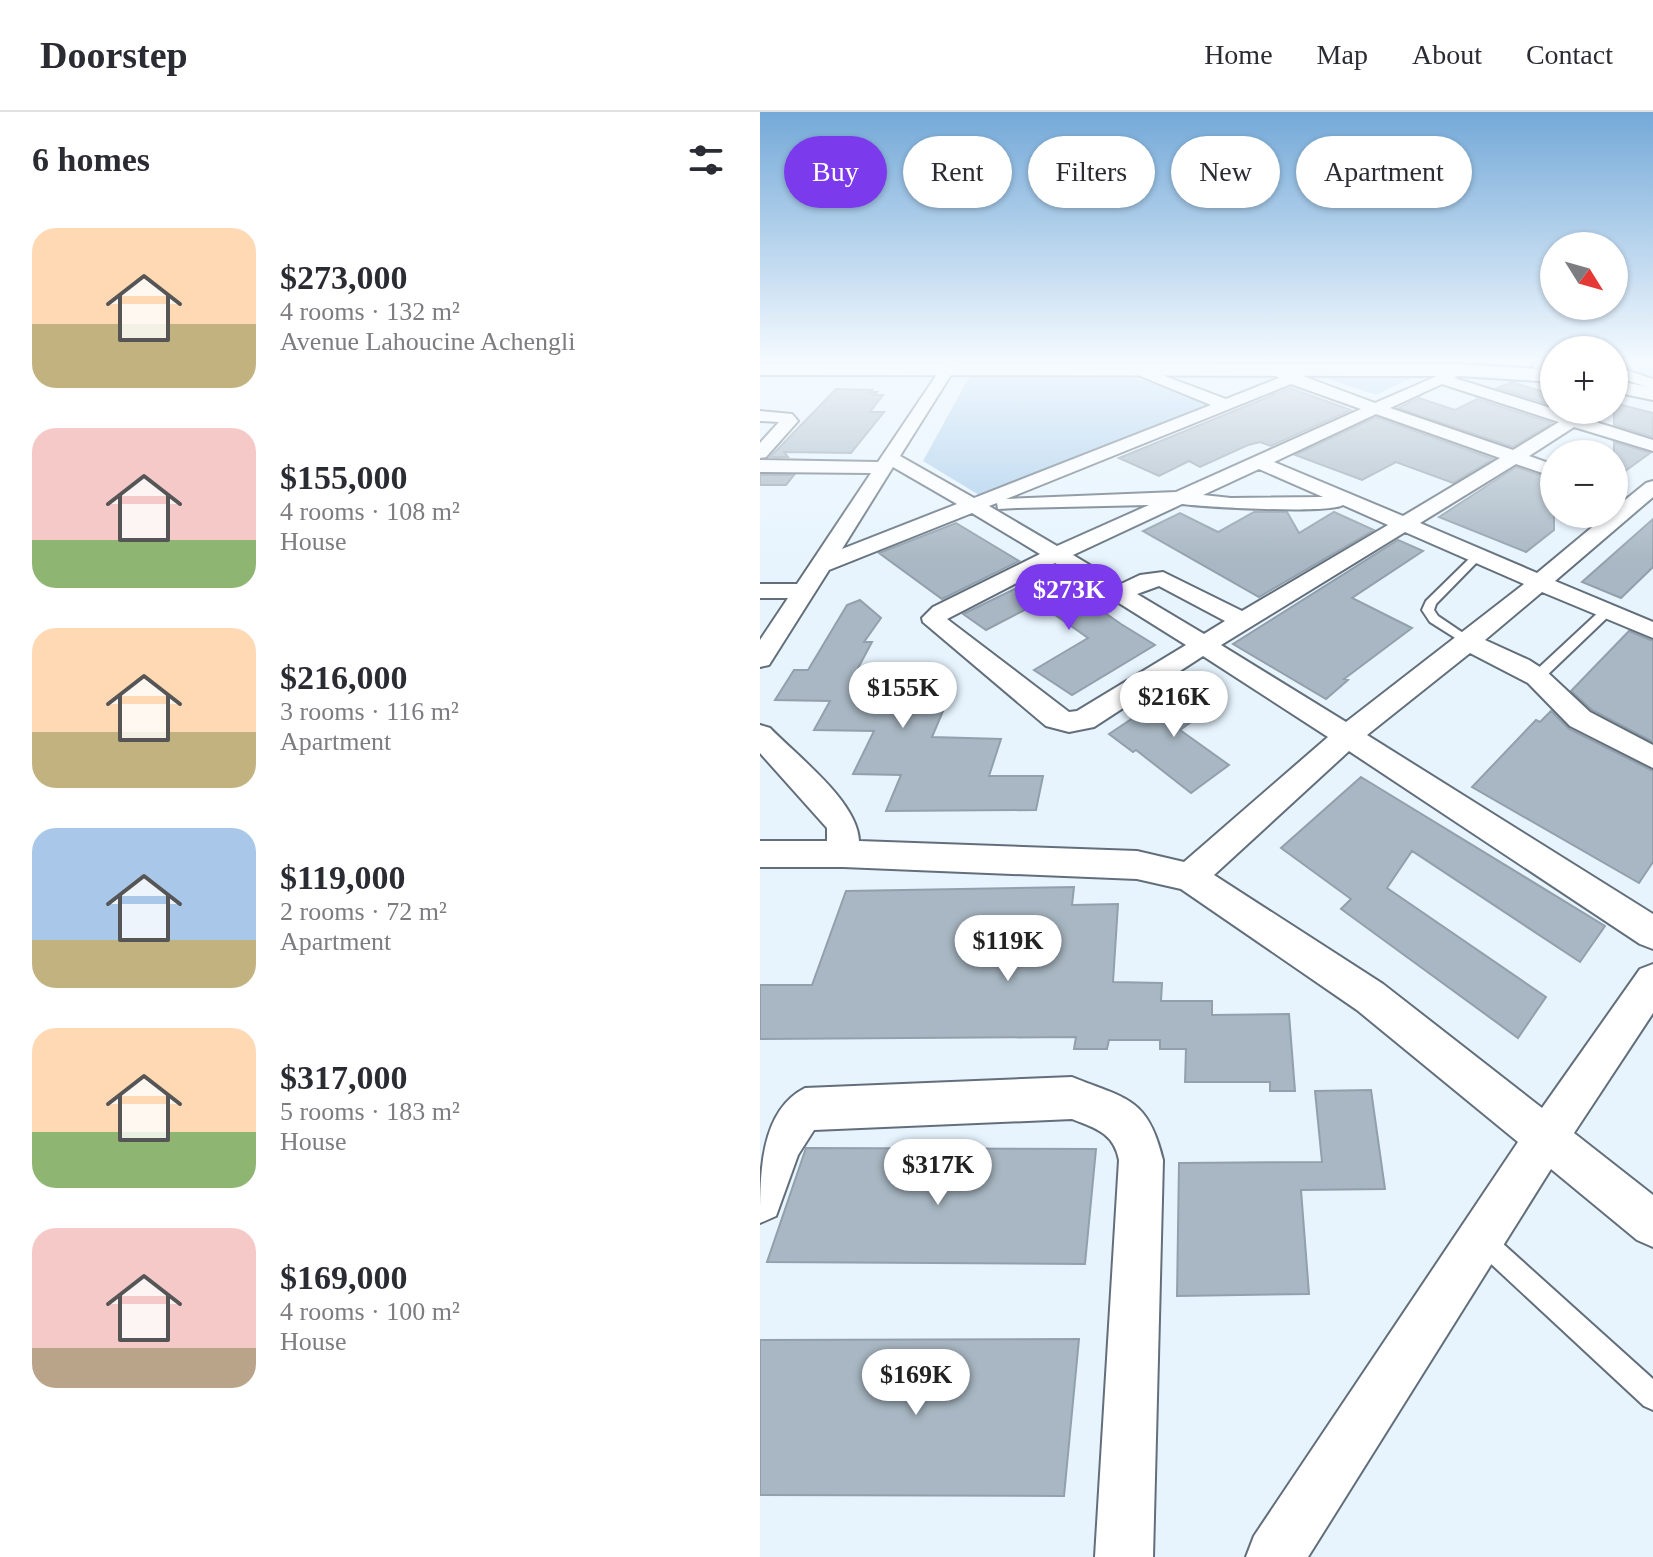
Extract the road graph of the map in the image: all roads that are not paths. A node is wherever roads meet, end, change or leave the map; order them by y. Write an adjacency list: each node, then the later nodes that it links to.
1 (783, 428): 10 (street)
2 (908, 428): 11 (street)
3 (1171, 428): 18 (street)
4 (1330, 428): 12 (street)
5 (1468, 428): 9 (street)
6 (1560, 428): 9 (street)
7 (1612, 428): 8 (street)
8 (1653, 446)
9 (1523, 452): 13 (street); 19 (street)
10 (760, 453)
11 (886, 462): 14 (street); 18 (street); 22 (street)
12 (1259, 462): 15 (street); 17 (street)
13 (1540, 462)
14 (760, 466)
15 (1179, 498): 17 (street); 18 (street); 20 (street)
16 (1639, 498): 23 (street)
17 (1357, 504): 19 (street)
18 (981, 509): 20 (street); 22 (street)
19 (1403, 525): 21 (street); 28 (street)
20 (1057, 554): 26 (street); 31 (street)
21 (1477, 557): 23 (street); 30 (lane)
22 (819, 566): 25 (street)
23 (1539, 581): 27 (street); 30 (street)
24 (760, 591): 25 (street)
25 (803, 591): 32 (street)
26 (1120, 593): 28 (street); 31 (street)
27 (1607, 611): 29 (street); 33 (lane)
28 (1241, 620): 31 (street)
29 (1653, 631)
30 (1468, 642): 33 (street); 35 (street)
31 (1201, 644): 35 (street)
32 (760, 659)
33 (1537, 677): 36 (street)
34 (760, 735): 38 (street)
35 (1346, 737): 39 (street); 40 (street)
36 (1653, 758)
37 (760, 854): 38 (street)
38 (843, 854): 39 (street)
39 (1190, 877): 42 (street)
40 (1653, 933)
41 (1653, 981): 42 (street)
42 (1547, 1138): 44 (street); 45 (street)
43 (760, 1200): 47 (street)
44 (1653, 1224)
45 (1479, 1237): 46 (lane); 48 (street)
46 (1653, 1397)
47 (1124, 1557)
48 (1275, 1557)

